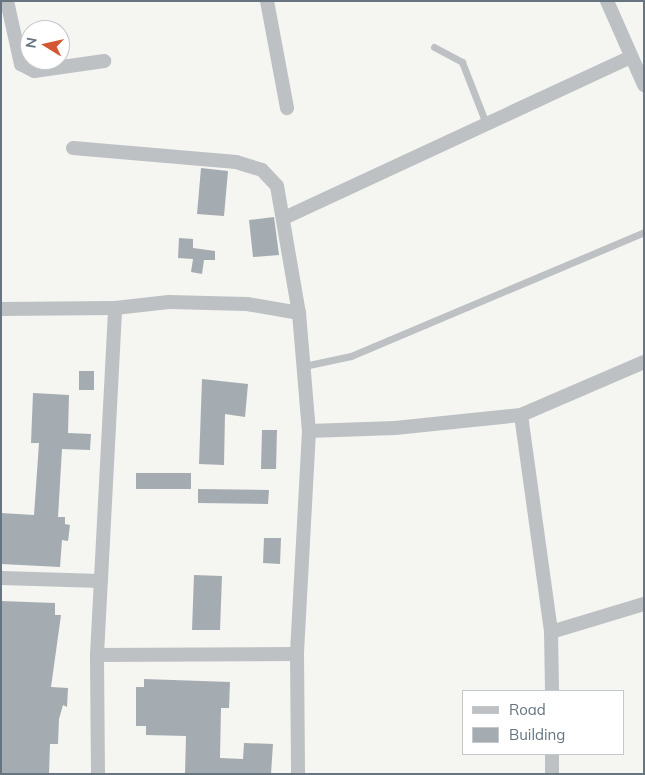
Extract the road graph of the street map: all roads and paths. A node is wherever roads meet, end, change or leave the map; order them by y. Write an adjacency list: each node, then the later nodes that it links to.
1 (7, 1): 6 (street)
2 (267, 1): 8 (street)
3 (607, 1): 5 (street)
4 (434, 47): 9 (lane)
5 (629, 58): 7 (street); 9 (street)
6 (104, 61)
7 (644, 85)
8 (287, 108)
9 (487, 126): 11 (street)
10 (73, 148): 11 (street)
11 (284, 218): 15 (street)
12 (644, 232): 17 (lane)
13 (114, 308): 14 (street); 15 (street); 21 (street)
14 (1, 309)
15 (299, 314): 17 (street)
16 (644, 362): 18 (street)
17 (304, 366): 19 (street)
18 (521, 416): 19 (street); 23 (street)
19 (310, 431): 24 (street)
20 (1, 578): 21 (street)
21 (101, 581): 25 (street)
22 (644, 604): 23 (street)
23 (551, 632): 26 (street)
24 (297, 654): 25 (street); 29 (street)
25 (97, 656): 28 (street)
26 (552, 690)
27 (552, 755): 30 (street)
28 (98, 774)
29 (298, 774)
30 (552, 774)

